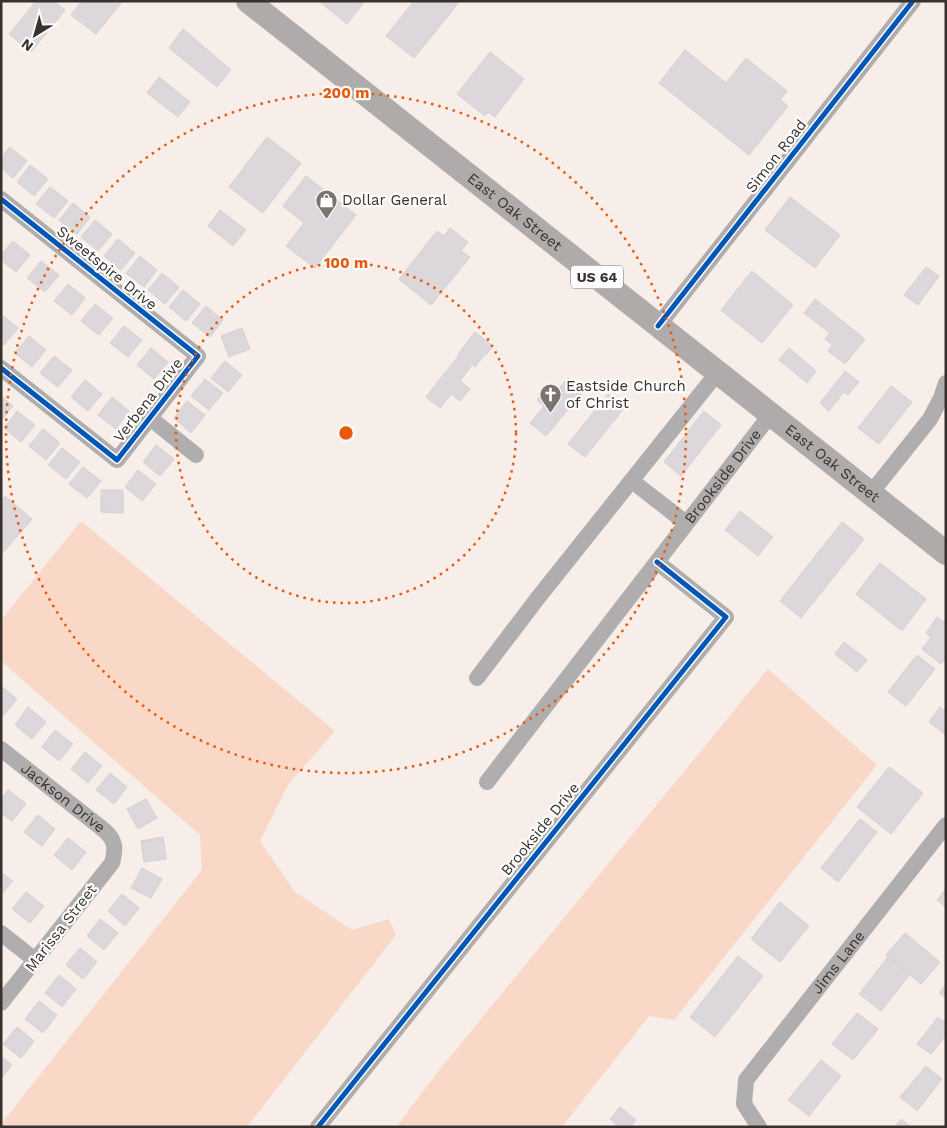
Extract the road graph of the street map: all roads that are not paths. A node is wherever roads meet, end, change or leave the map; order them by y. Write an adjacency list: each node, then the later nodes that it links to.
1 (248, 1): 4 (highway, East Oak Street / US 64)
2 (912, 1): 4 (street, Simon Road)
3 (1, 199): 5 (street, Sweetspire Drive)
4 (658, 326): 7 (highway, East Oak Street / US 64)
5 (198, 356): 10 (street, Verbena Drive)
6 (1, 368): 10 (street, Verbena Drive)
7 (718, 372): 9 (highway, East Oak Street / US 64); 12 (street)
8 (946, 383): 13 (street)
9 (772, 414): 13 (highway, East Oak Street / US 64); 14 (street, Brookside Drive)
10 (150, 418): 11 (street)
11 (196, 454)
12 (632, 481): 14 (street); 17 (street)
13 (871, 493): 15 (highway, East Oak Street / US 64)
14 (686, 523): 16 (street, Brookside Drive)
15 (946, 553)
16 (657, 562): 19 (street, Brookside Drive); 25 (street, Brookside Drive)
17 (478, 678)
18 (1, 749): 21 (street, Jackson Drive)
19 (487, 782)
20 (946, 825): 26 (street, Jims Lane)
21 (115, 851): 23 (street, Marissa Street)
22 (1, 933): 23 (street)
23 (36, 960): 24 (street, Marissa Street)
24 (1, 1003)
25 (318, 1127)
26 (759, 1127)

